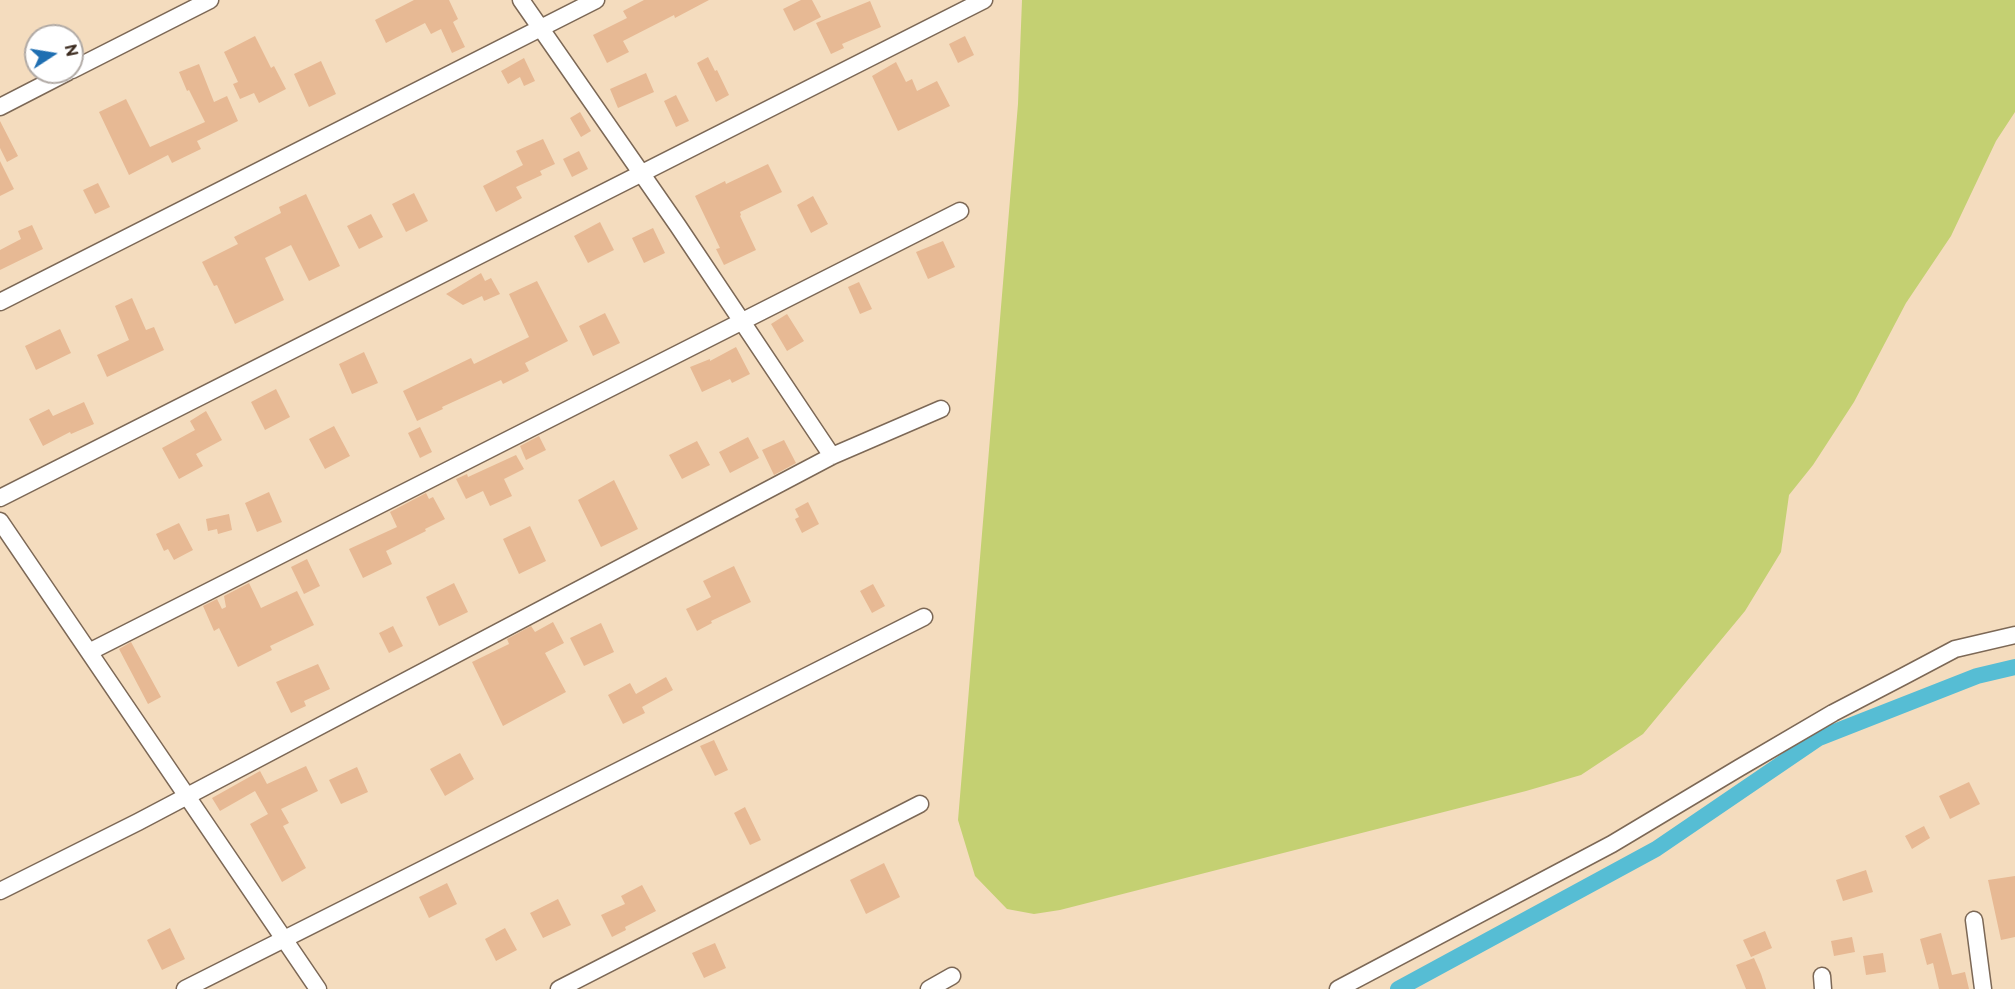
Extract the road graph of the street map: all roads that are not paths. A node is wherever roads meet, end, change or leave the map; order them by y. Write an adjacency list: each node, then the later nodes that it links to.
1 (210, 0): 6 (street)
2 (521, 0): 5 (street)
3 (596, 0): 5 (street)
4 (984, 0): 9 (street)
5 (541, 28): 9 (street); 11 (street)
6 (84, 64)
7 (45, 84): 8 (street)
8 (0, 107)
9 (641, 173): 12 (street); 15 (street)
10 (960, 210): 12 (street)
11 (0, 302)
12 (742, 321): 14 (street); 19 (street)
13 (941, 409): 14 (street)
14 (832, 456): 20 (street)
15 (0, 498)
16 (0, 521): 19 (street)
17 (924, 617): 24 (street)
18 (2015, 635): 30 (street)
19 (89, 651): 20 (street)
20 (188, 796): 22 (street); 24 (street)
21 (920, 804): 28 (street)
22 (0, 891)
23 (1974, 920): 31 (street)
24 (285, 939): 26 (street); 27 (street)
25 (952, 976): 29 (street)
26 (186, 989)
27 (318, 989)
28 (559, 989)
29 (929, 989)
30 (1338, 989)
31 (1983, 989)

